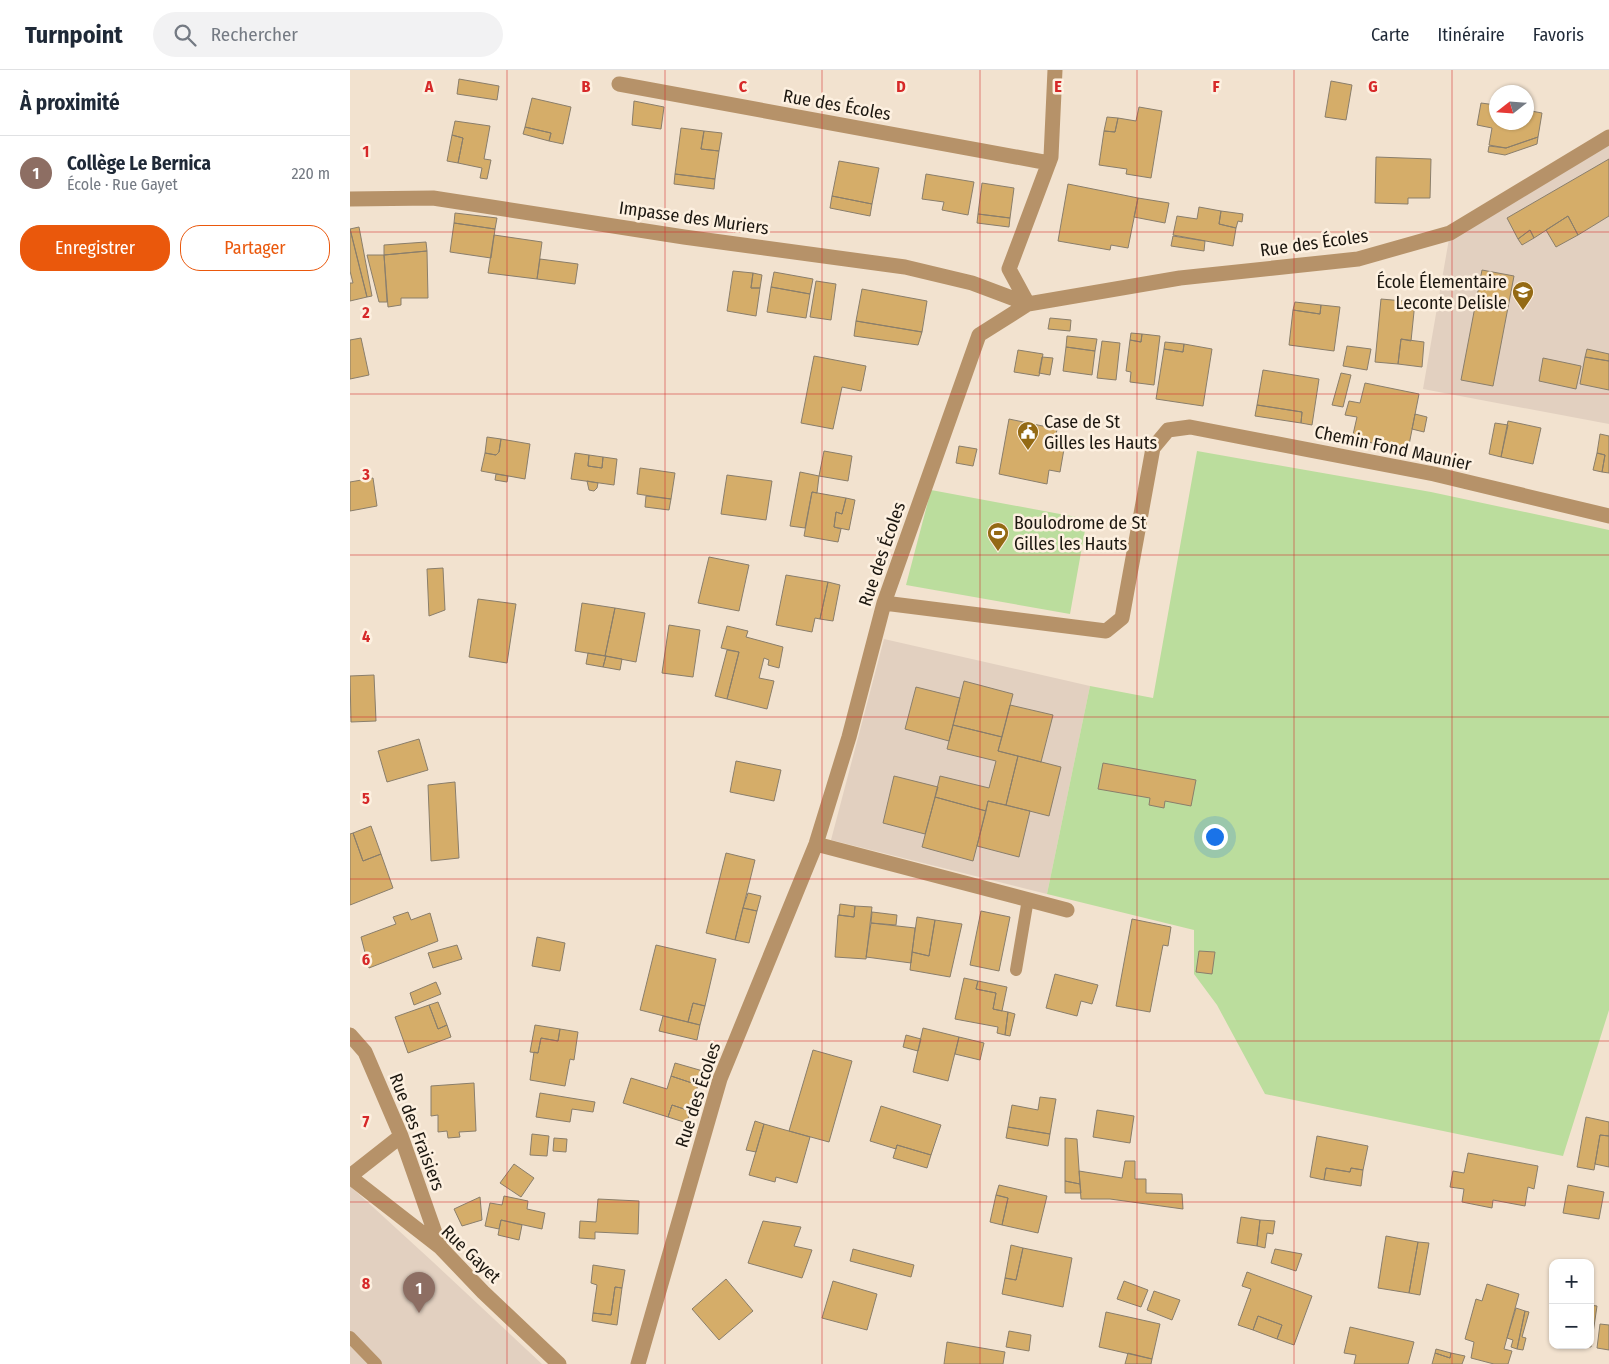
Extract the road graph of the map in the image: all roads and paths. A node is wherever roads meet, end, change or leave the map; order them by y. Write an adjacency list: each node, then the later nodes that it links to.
1 (1055, 70): 4 (street)
2 (619, 84): 4 (street, Rue des Écoles)
3 (1609, 137): 6 (street, Rue des Écoles)
4 (1049, 163): 6 (street)
5 (350, 199): 6 (street, Impasse des Muriers)
6 (1028, 304): 8 (street, Rue des Écoles)
7 (1609, 516): 8 (street, Chemin Fond Maunier)
8 (884, 603): 9 (street, Rue des Écoles)
9 (816, 844): 10 (street); 20 (street, Rue des Écoles)
10 (1028, 899): 11 (street); 12 (lane)
11 (1067, 910)
12 (1016, 970)
13 (350, 1035): 14 (street, Rue des Fraisiers)
14 (402, 1136): 15 (street); 16 (street, Rue des Fraisiers)
15 (350, 1176): 16 (street, Rue Gayet)
16 (440, 1247): 19 (street, Rue Gayet)
17 (350, 1337): 18 (lane)
18 (376, 1364)
19 (559, 1364)
20 (638, 1364)

